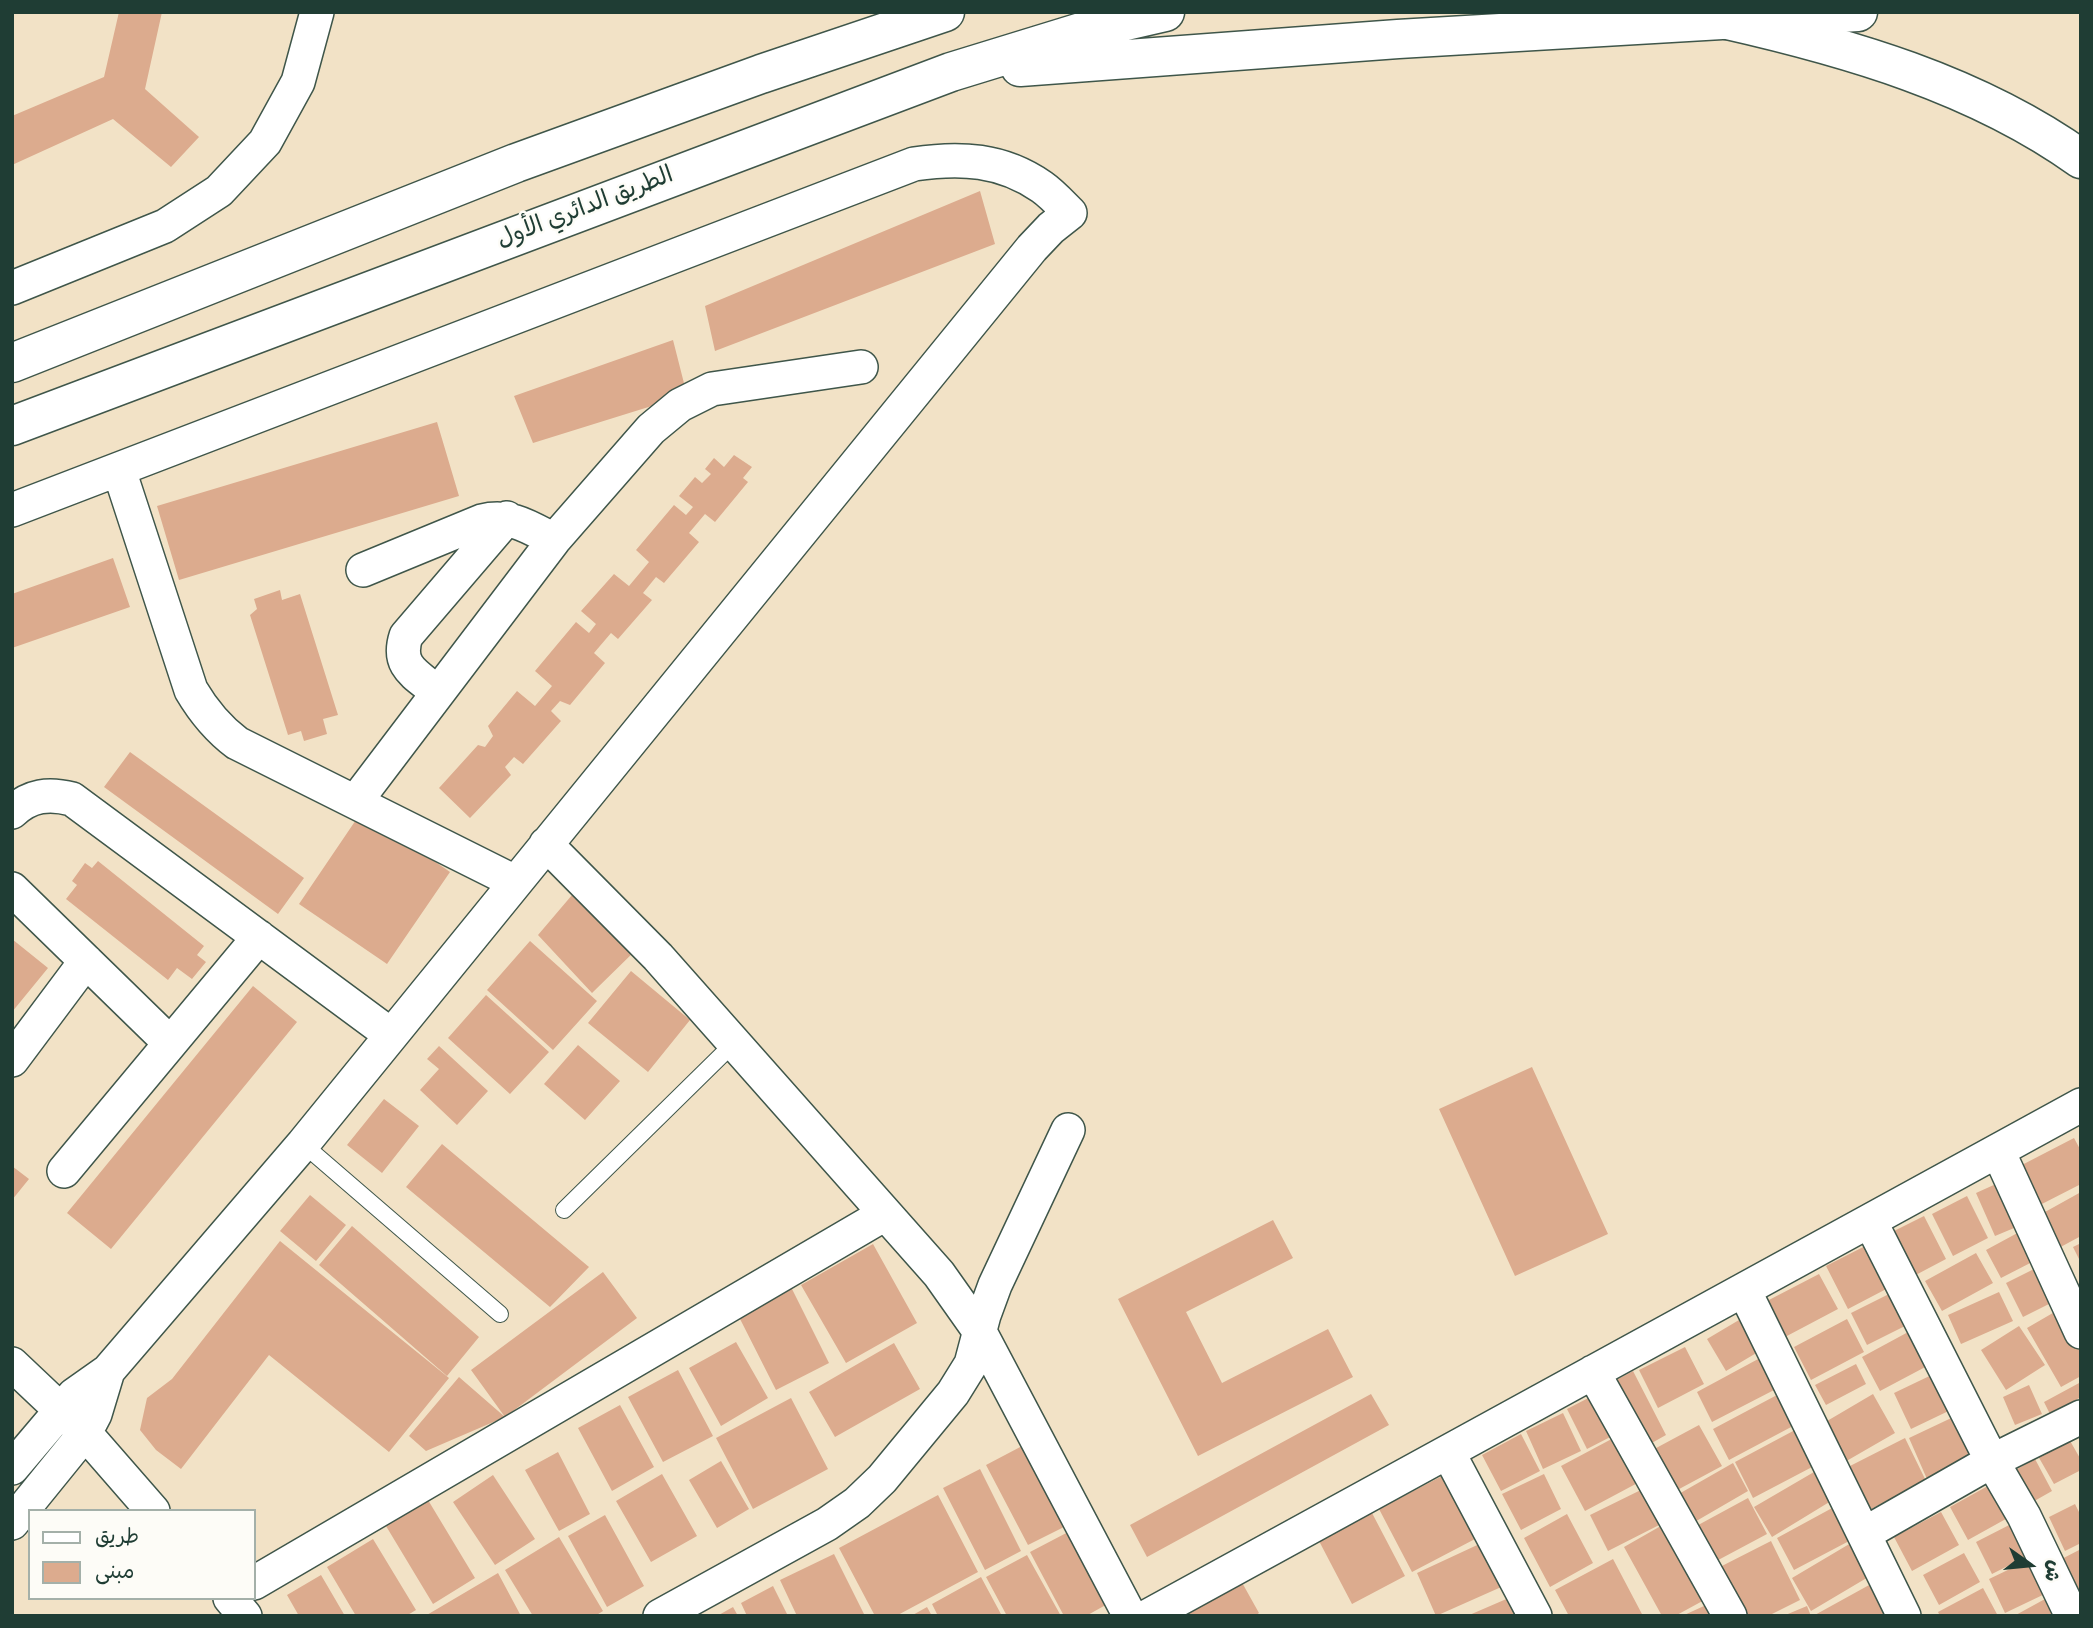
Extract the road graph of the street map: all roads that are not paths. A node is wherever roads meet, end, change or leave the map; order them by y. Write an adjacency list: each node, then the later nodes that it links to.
1 (317, 12): 10 (street)
2 (864, 12): 8 (main road)
3 (945, 12): 8 (main road)
4 (1165, 12): 7 (main road, الطريق الدائري الأول)
5 (1858, 12): 6 (main road)
6 (1723, 19): 7 (main road); 9 (main road)
7 (951, 72): 13 (main road, الطريق الدائري الأول)
8 (761, 74): 11 (main road)
9 (2081, 159)
10 (12, 288)
11 (12, 363)
12 (861, 367): 17 (street)
13 (12, 426)
14 (118, 470): 15 (street); 20 (street); 22 (street)
15 (12, 510)
16 (507, 518): 17 (street); 18 (street); 19 (street)
17 (554, 540): 19 (street)
18 (363, 570)
19 (437, 692): 20 (street)
20 (356, 801): 23 (street)
21 (12, 812): 25 (street)
22 (547, 844): 23 (street); 29 (street)
23 (516, 883): 27 (street)
24 (12, 889): 26 (street)
25 (259, 937): 27 (street); 28 (street)
26 (86, 961): 28 (street); 30 (street)
27 (391, 1035): 33 (street)
28 (170, 1043): 35 (street)
29 (733, 1044): 36 (lane); 37 (street)
30 (12, 1060)
31 (2081, 1105): 34 (street)
32 (1068, 1130): 41 (street)
33 (303, 1144): 40 (lane); 44 (street)
34 (1998, 1151): 38 (street); 42 (street)
35 (64, 1171)
36 (564, 1210)
37 (885, 1214): 41 (street); 55 (street)
38 (1870, 1221): 39 (street); 50 (street)
39 (1744, 1290): 45 (street); 54 (street)
40 (500, 1314)
41 (980, 1332): 58 (street); 59 (street)
42 (2081, 1332)
43 (12, 1364): 46 (street)
44 (108, 1371): 46 (street); 48 (street)
45 (1593, 1372): 49 (street); 62 (street)
46 (60, 1410): 48 (street); 51 (street)
47 (2081, 1417): 50 (street)
48 (85, 1433): 52 (street); 53 (street)
49 (1448, 1452): 60 (street); 61 (street)
50 (1992, 1461): 54 (street); 64 (street)
51 (12, 1468)
52 (151, 1509)
53 (12, 1522)
54 (1864, 1534): 63 (street)
55 (256, 1582)
56 (232, 1600): 57 (street)
57 (245, 1616)
58 (660, 1616)
59 (1130, 1616)
60 (1148, 1616)
61 (1535, 1616)
62 (1730, 1616)
63 (1904, 1616)
64 (2072, 1616)

